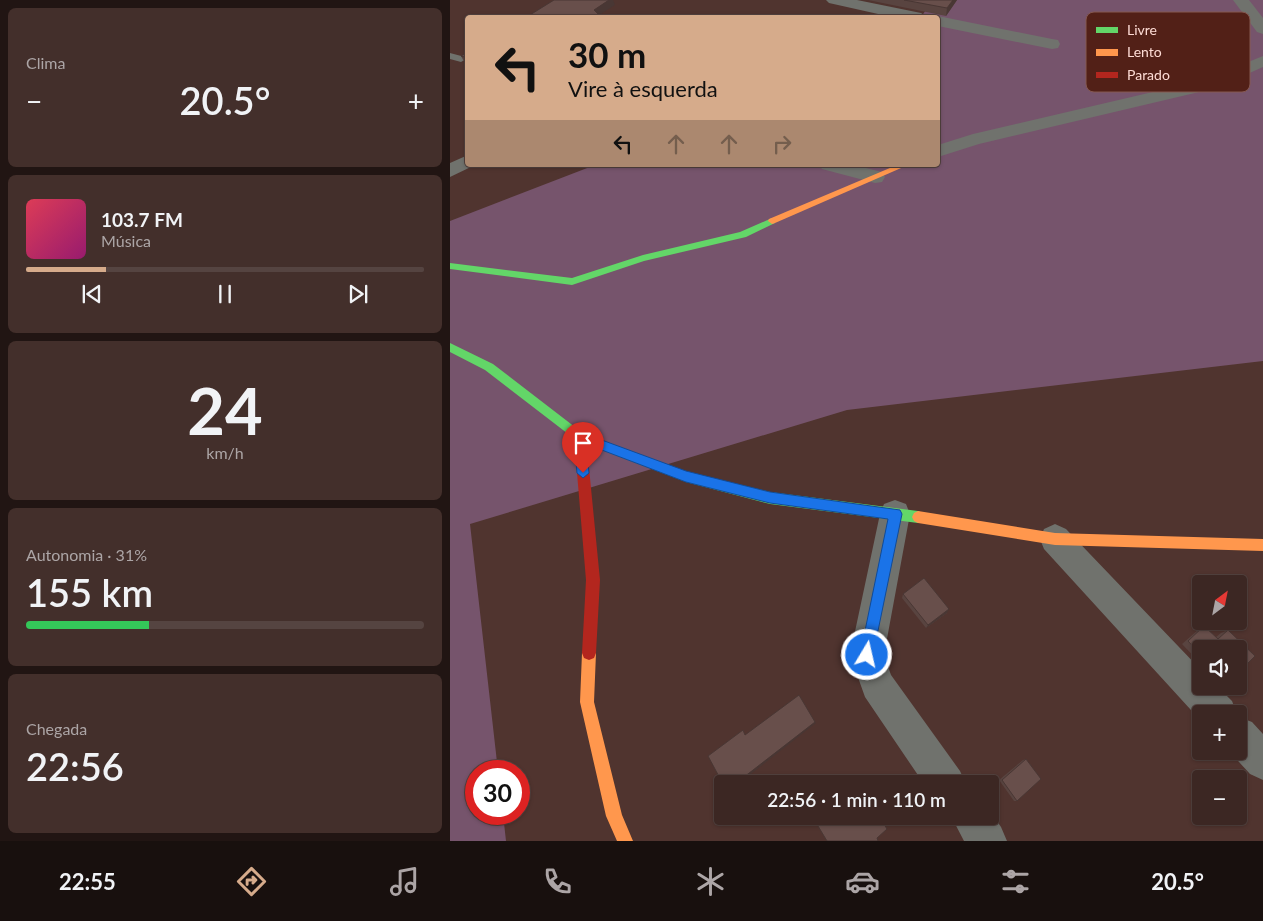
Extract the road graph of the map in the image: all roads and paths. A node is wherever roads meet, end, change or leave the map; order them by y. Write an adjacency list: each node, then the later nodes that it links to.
1 (834, 0): 3 (street)
2 (1241, 0): 5 (street)
3 (906, 15)
4 (940, 21): 6 (street)
5 (1263, 29)
6 (1052, 44)
7 (1263, 61): 8 (street)
8 (1250, 67)
9 (1176, 92): 10 (street)
10 (940, 150)
11 (465, 163): 14 (street)
12 (837, 167): 15 (street)
13 (899, 167): 15 (street)
14 (450, 171)
15 (875, 177): 16 (street)
16 (450, 266)
17 (450, 347): 18 (street)
18 (580, 437): 19 (street); 27 (street)
19 (895, 514): 20 (street); 25 (street)
20 (1055, 539): 21 (street); 22 (street)
21 (1263, 545)
22 (1211, 705)
23 (1247, 743): 24 (street)
24 (1263, 760)
25 (941, 775)
26 (976, 825): 28 (street)
27 (626, 841)
28 (987, 841)

